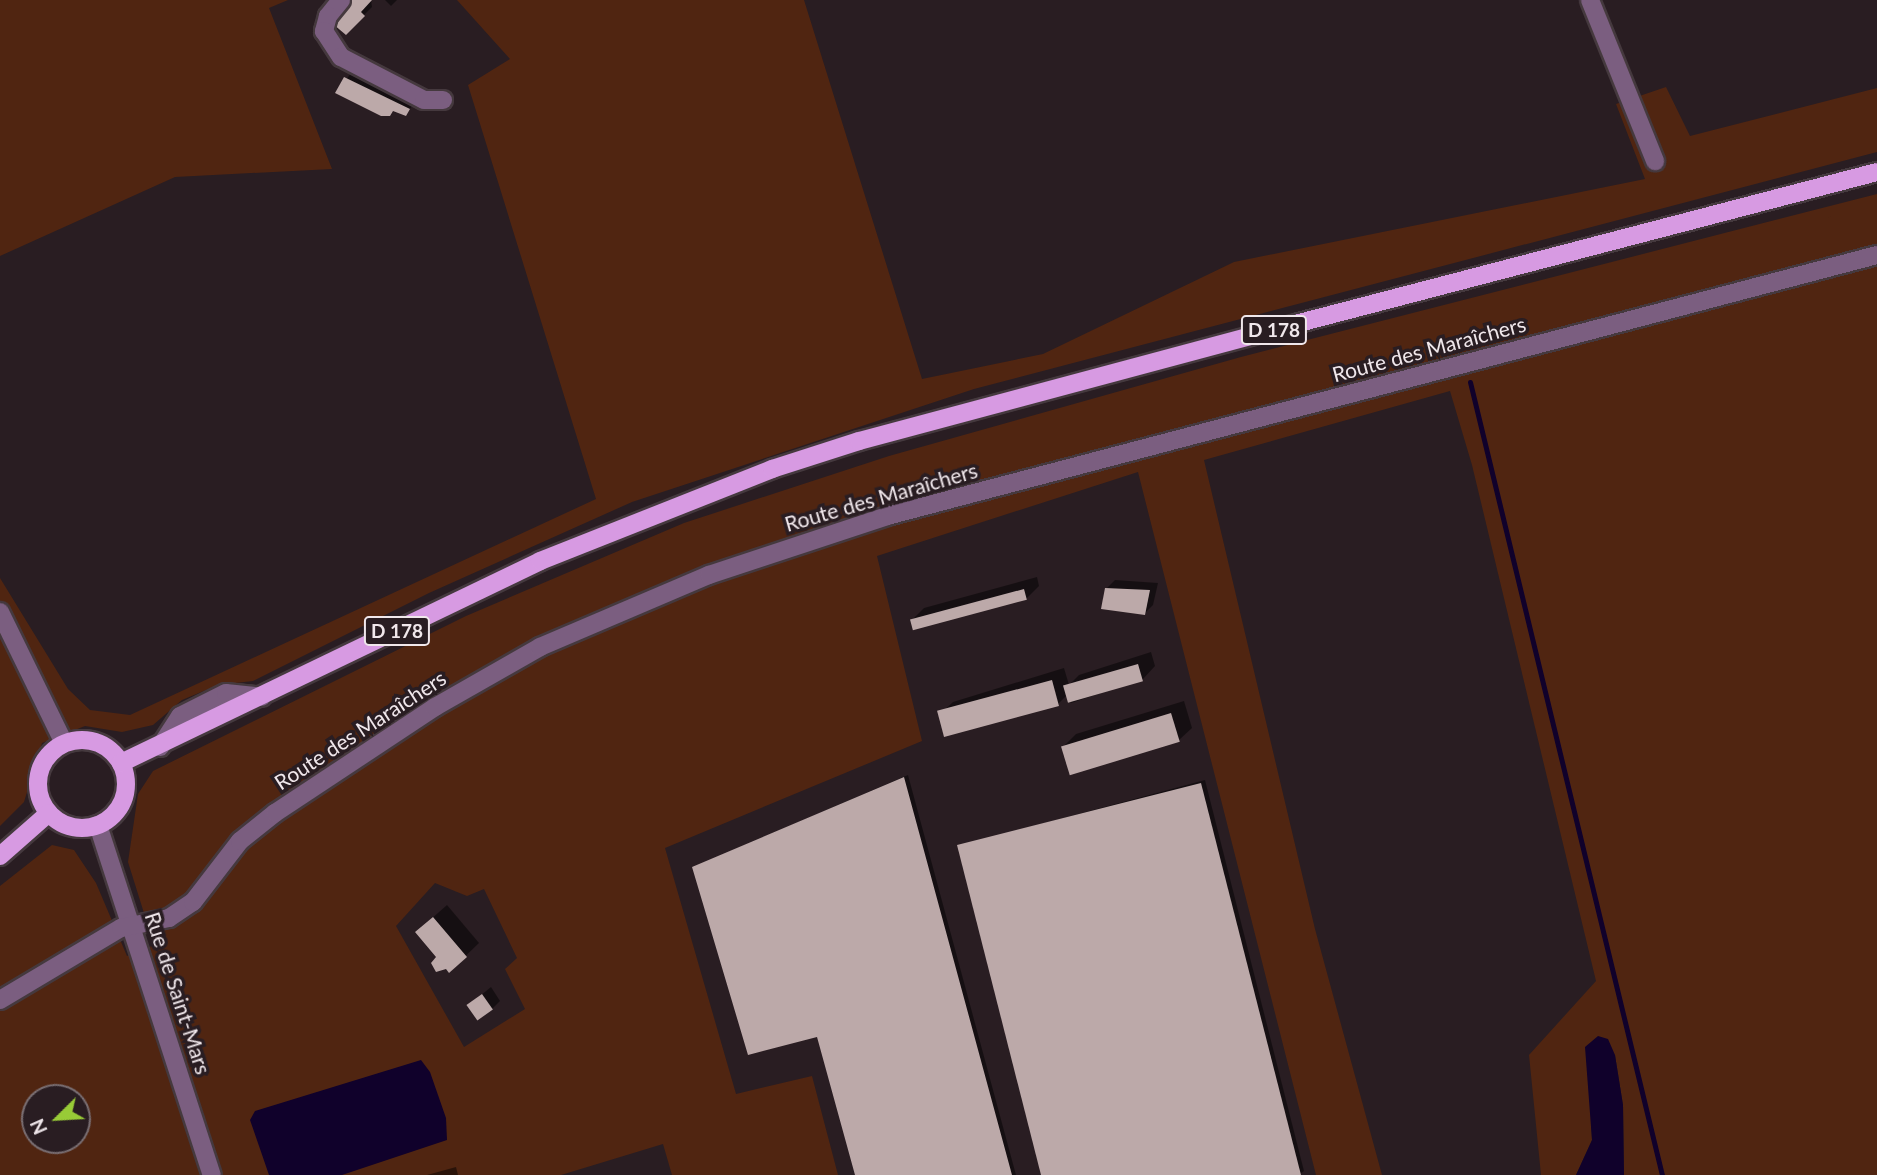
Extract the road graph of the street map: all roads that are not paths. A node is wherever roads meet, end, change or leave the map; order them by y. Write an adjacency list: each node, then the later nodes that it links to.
1 (341, 0): 3 (street)
2 (1590, 0): 4 (street)
3 (443, 100)
4 (1655, 161)
5 (1877, 172): 10 (main road, D 178)
6 (1877, 255): 14 (street, Route des Maraîchers)
7 (0, 612): 8 (street)
8 (7, 643): 9 (street)
9 (64, 743): 10 (main road); 11 (main road)
10 (121, 763): 12 (main road)
11 (48, 813): 12 (main road); 13 (main road)
12 (99, 825): 14 (street, Rue de Saint-Mars)
13 (0, 856)
14 (130, 924): 15 (street, Route des Maraîchers); 16 (street, Rue de Saint-Mars)
15 (0, 1000)
16 (212, 1175)

